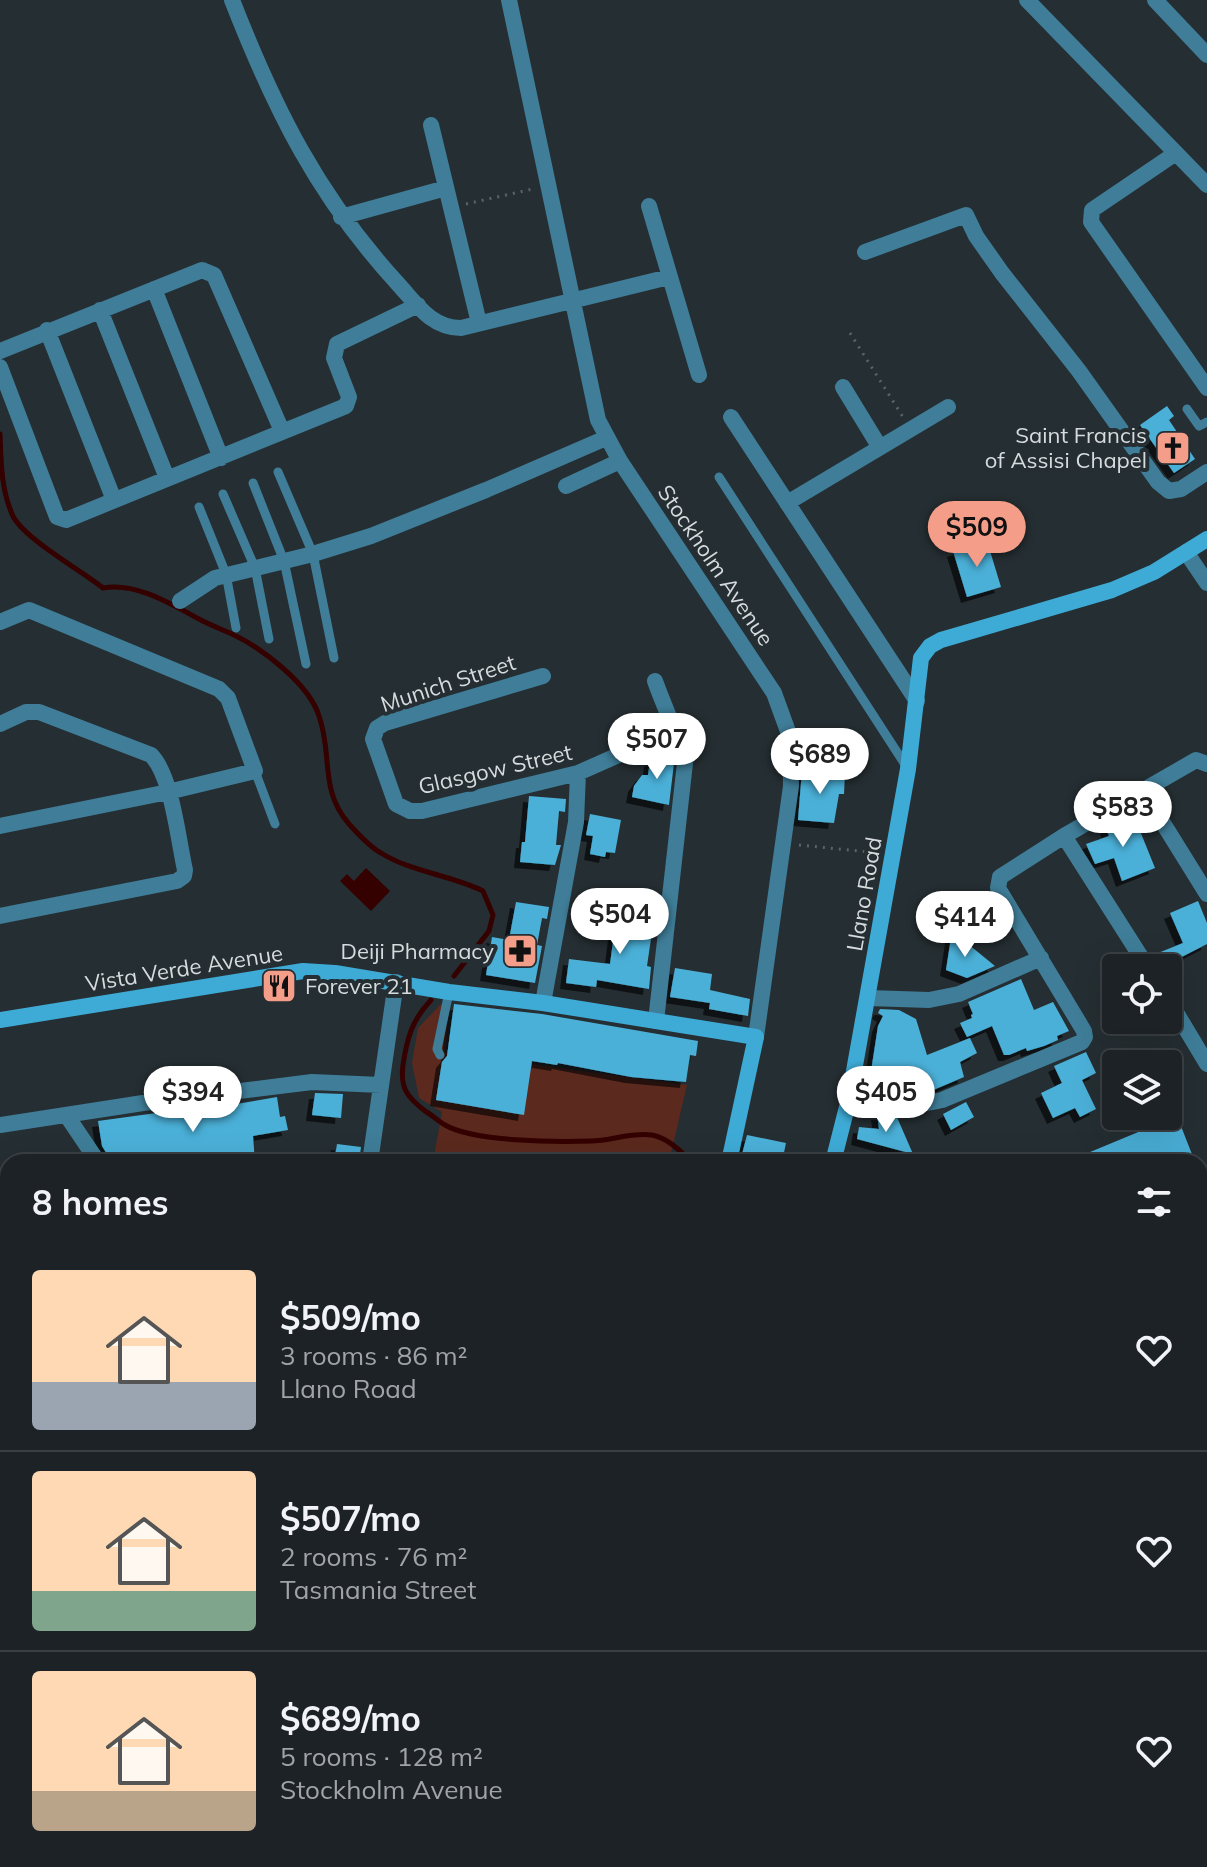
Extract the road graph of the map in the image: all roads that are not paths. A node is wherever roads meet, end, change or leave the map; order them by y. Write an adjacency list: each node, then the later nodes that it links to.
1 (232, 0): 11 (street)
2 (509, 0): 15 (street, Stockholm Avenue)
3 (1027, 0): 7 (street)
4 (1155, 0): 5 (street)
5 (1207, 55)
6 (431, 125): 9 (street)
7 (1176, 153): 8 (street); 24 (street)
8 (1207, 185)
9 (446, 188): 11 (street); 18 (street)
10 (649, 206): 13 (street)
11 (341, 217): 16 (street)
12 (865, 252): 35 (street)
13 (669, 277): 15 (street); 22 (street)
14 (154, 289): 17 (street); 29 (street); 32 (street)
15 (573, 299): 18 (street); 30 (street, Stockholm Avenue)
16 (418, 305): 18 (street); 29 (street)
17 (100, 310): 19 (street); 37 (street)
18 (479, 323)
19 (47, 330): 20 (street); 41 (street)
20 (0, 351)
21 (0, 367): 41 (street)
22 (699, 375)
23 (843, 387): 31 (street)
24 (1207, 388)
25 (948, 407): 31 (street)
26 (1187, 409): 28 (lane)
27 (731, 417): 42 (street)
28 (1207, 422)
29 (282, 431): 32 (street)
30 (606, 438): 33 (street, Stockholm Avenue); 45 (street)
31 (879, 446): 42 (street)
32 (221, 458): 37 (street)
33 (620, 461): 39 (street); 82 (street, Stockholm Avenue)
34 (278, 472): 45 (lane)
35 (1207, 472)
36 (719, 477): 63 (lane)
37 (167, 478): 41 (street)
38 (253, 483): 46 (lane)
39 (566, 486)
40 (223, 494): 47 (lane)
41 (114, 500)
42 (787, 503): 58 (street)
43 (199, 507): 48 (lane)
44 (1200, 548): 49 (street); 58 (street, Llano Road)
45 (313, 554): 46 (street); 54 (lane)
46 (284, 561): 47 (street); 55 (lane)
47 (255, 568): 48 (street); 53 (lane)
48 (226, 574): 50 (street); 52 (lane)
49 (1207, 583)
50 (180, 601)
51 (0, 622): 64 (street)
52 (236, 628)
53 (269, 639)
54 (334, 658)
55 (306, 664)
56 (543, 676): 60 (street, Munich Street)
57 (655, 681): 81 (street)
58 (917, 701): 63 (street, Llano Road)
59 (0, 724): 67 (street)
60 (373, 739): 65 (street, Glasgow Street)
61 (623, 753): 65 (street, Glasgow Street)
62 (1207, 764): 66 (street)
63 (908, 769): 77 (street, Llano Road)
64 (255, 771): 67 (street); 68 (lane)
65 (578, 773): 78 (street)
66 (1143, 791): 70 (street); 71 (street)
67 (168, 792): 69 (street); 72 (street)
68 (275, 824)
69 (0, 826)
70 (1064, 836): 73 (street); 74 (street)
71 (1207, 894)
72 (0, 916)
73 (1139, 954)
74 (1041, 958): 77 (street); 87 (street)
75 (396, 982): 76 (street, Vista Verde Avenue); 80 (street, Vista Verde Avenue); 86 (street)
76 (449, 992): 78 (street, Vista Verde Avenue); 84 (lane)
77 (868, 998): 87 (street, Llano Road)
78 (543, 1003): 81 (street, Vista Verde Avenue)
79 (1182, 1017): 83 (street)
80 (0, 1020)
81 (656, 1021): 82 (street, Vista Verde Avenue)
82 (756, 1037): 92 (street, Stockholm Avenue)
83 (1200, 1040): 85 (street)
84 (440, 1055)
85 (1207, 1064)
86 (381, 1085): 88 (street); 91 (street)
87 (849, 1099): 93 (street, Llano Road)
88 (67, 1116): 89 (street); 90 (street)
89 (0, 1125)
90 (93, 1154)
91 (371, 1154)
92 (731, 1154)
93 (835, 1154)

